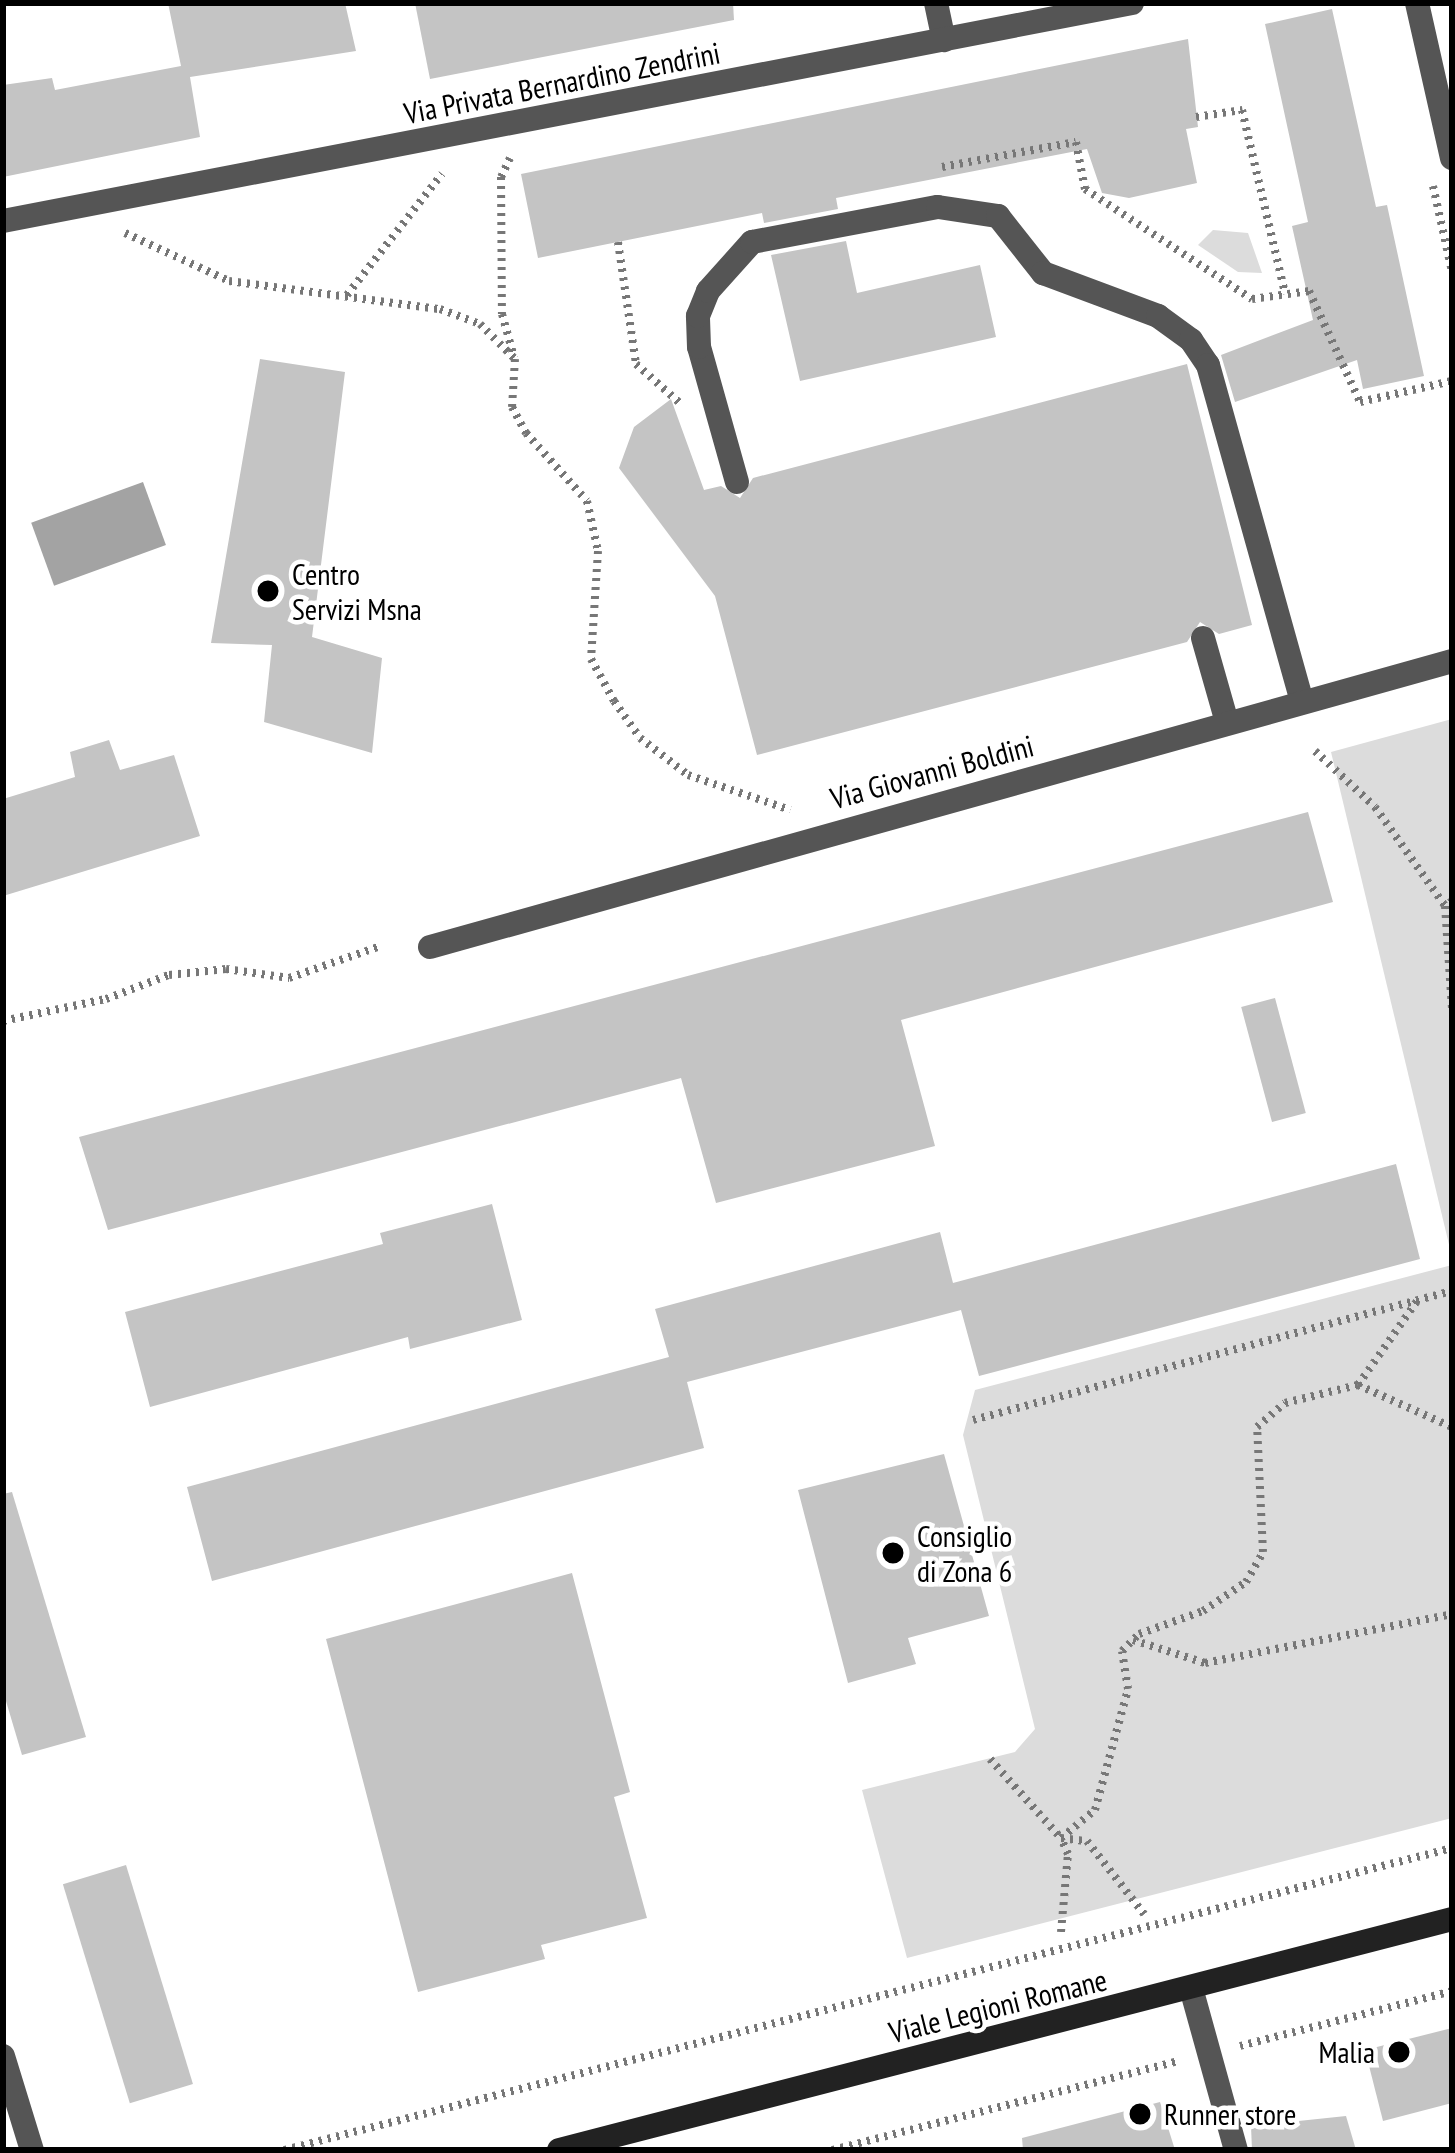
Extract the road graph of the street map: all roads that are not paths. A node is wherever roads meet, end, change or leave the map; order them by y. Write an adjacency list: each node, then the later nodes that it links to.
1 (936, 3): 4 (street)
2 (1132, 3): 4 (street, Via Privata Bernardino Zendrini)
3 (1417, 3): 5 (street)
4 (944, 40): 6 (street, Via Privata Bernardino Zendrini)
5 (1452, 158)
6 (3, 221)
7 (737, 482): 8 (street)
8 (1246, 500): 9 (street); 10 (street)
9 (1221, 507)
10 (1262, 560): 11 (street); 14 (street)
11 (1236, 567)
12 (1203, 638): 15 (street)
13 (1452, 661): 14 (street, Via Giovanni Boldini)
14 (1302, 702): 15 (street, Via Giovanni Boldini)
15 (1227, 722): 16 (street, Via Giovanni Boldini)
16 (430, 947)
17 (1452, 1918): 18 (main road, Viale Legioni Romane)
18 (1190, 1988): 21 (main road, Viale Legioni Romane); 22 (street)
19 (3, 2056): 20 (street)
20 (32, 2150)
21 (559, 2150)
22 (1236, 2150)

